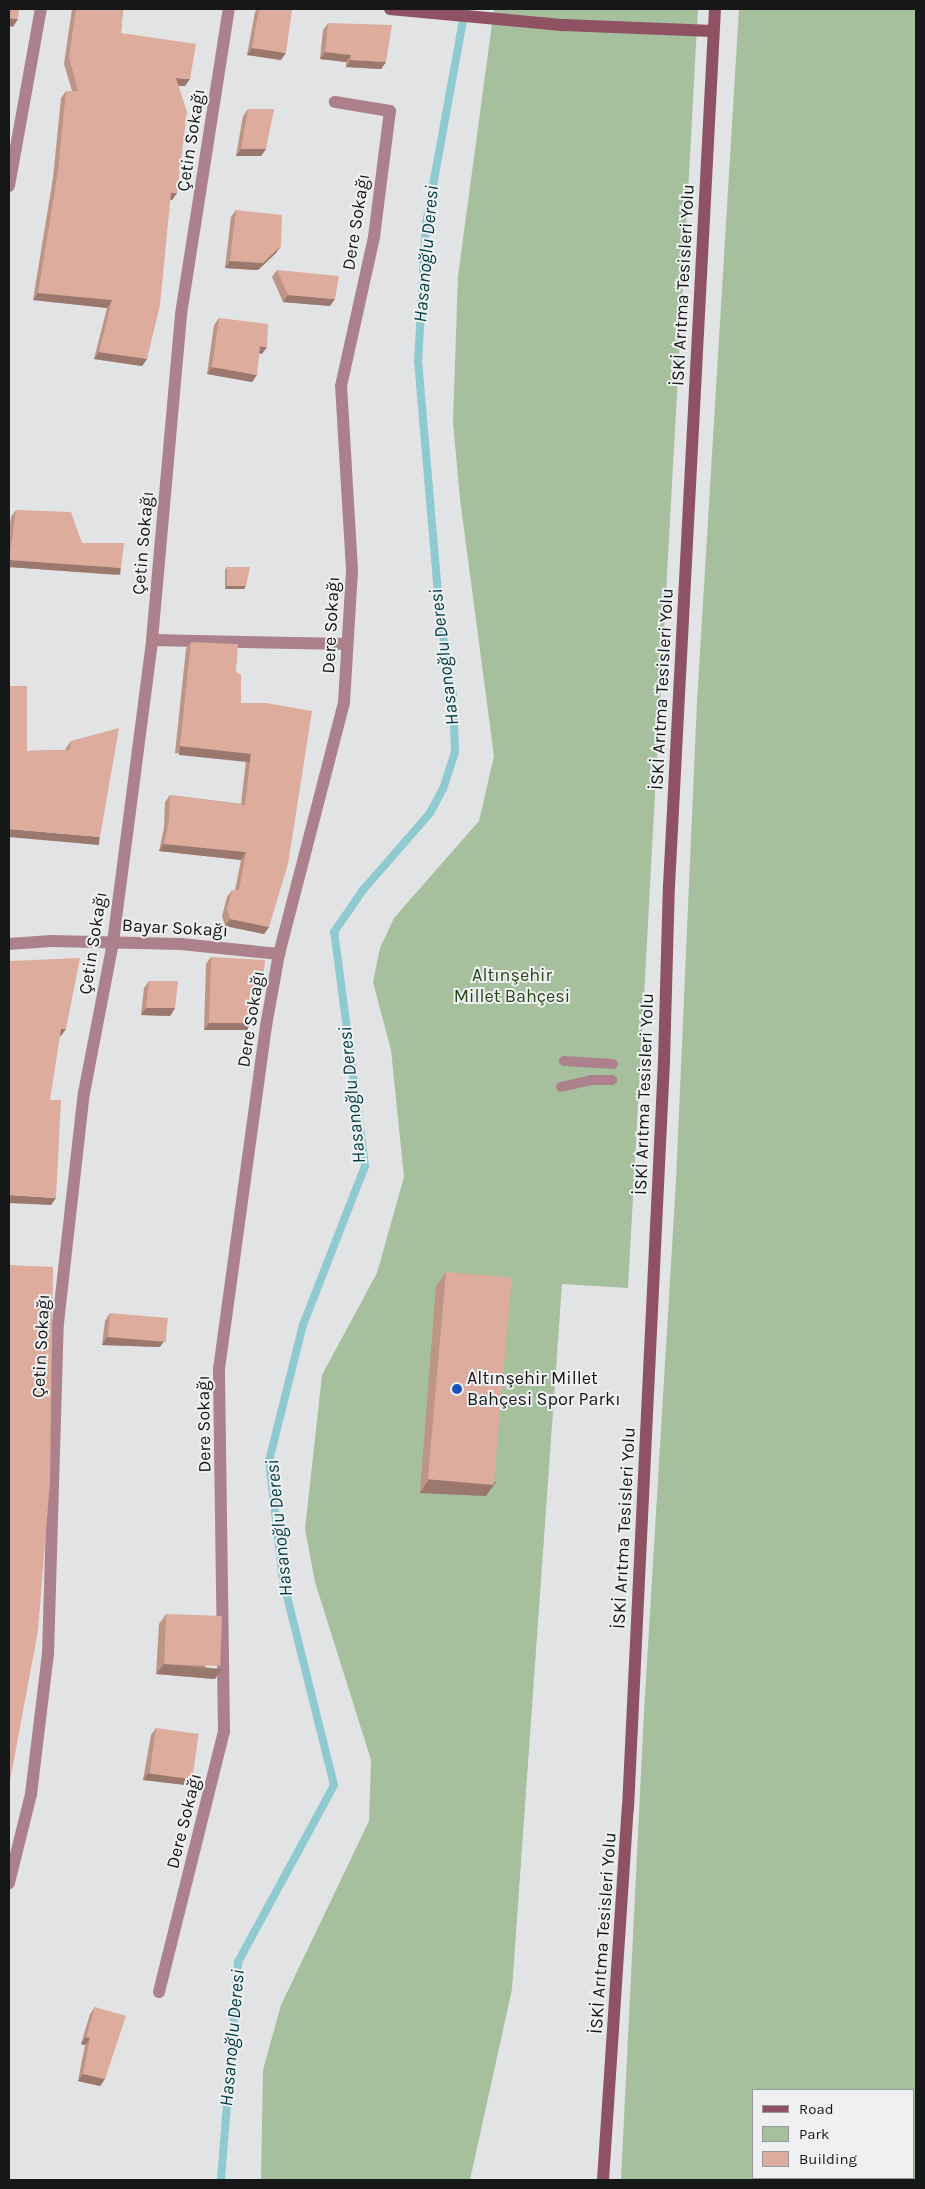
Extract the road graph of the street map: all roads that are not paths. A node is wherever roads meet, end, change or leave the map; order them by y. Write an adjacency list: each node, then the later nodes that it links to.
1 (41, 9): 7 (street)
2 (229, 9): 8 (street, Çetin Sokağı)
3 (392, 9): 5 (main road)
4 (715, 9): 5 (main road, İSKİ Arıtma Tesisleri Yolu)
5 (713, 32): 19 (main road, İSKİ Arıtma Tesisleri Yolu)
6 (335, 102): 9 (street, Dere Sokağı)
7 (9, 186)
8 (152, 640): 9 (street); 10 (street, Çetin Sokağı)
9 (347, 644): 12 (street, Dere Sokağı)
10 (113, 942): 11 (street, Bayar Sokağı); 12 (street, Bayar Sokağı); 17 (street, Çetin Sokağı)
11 (9, 944)
12 (279, 954): 18 (street, Dere Sokağı)
13 (564, 1061): 14 (lane)
14 (613, 1064)
15 (612, 1080): 16 (lane)
16 (561, 1087)
17 (9, 1883)
18 (159, 1992)
19 (602, 2180)

